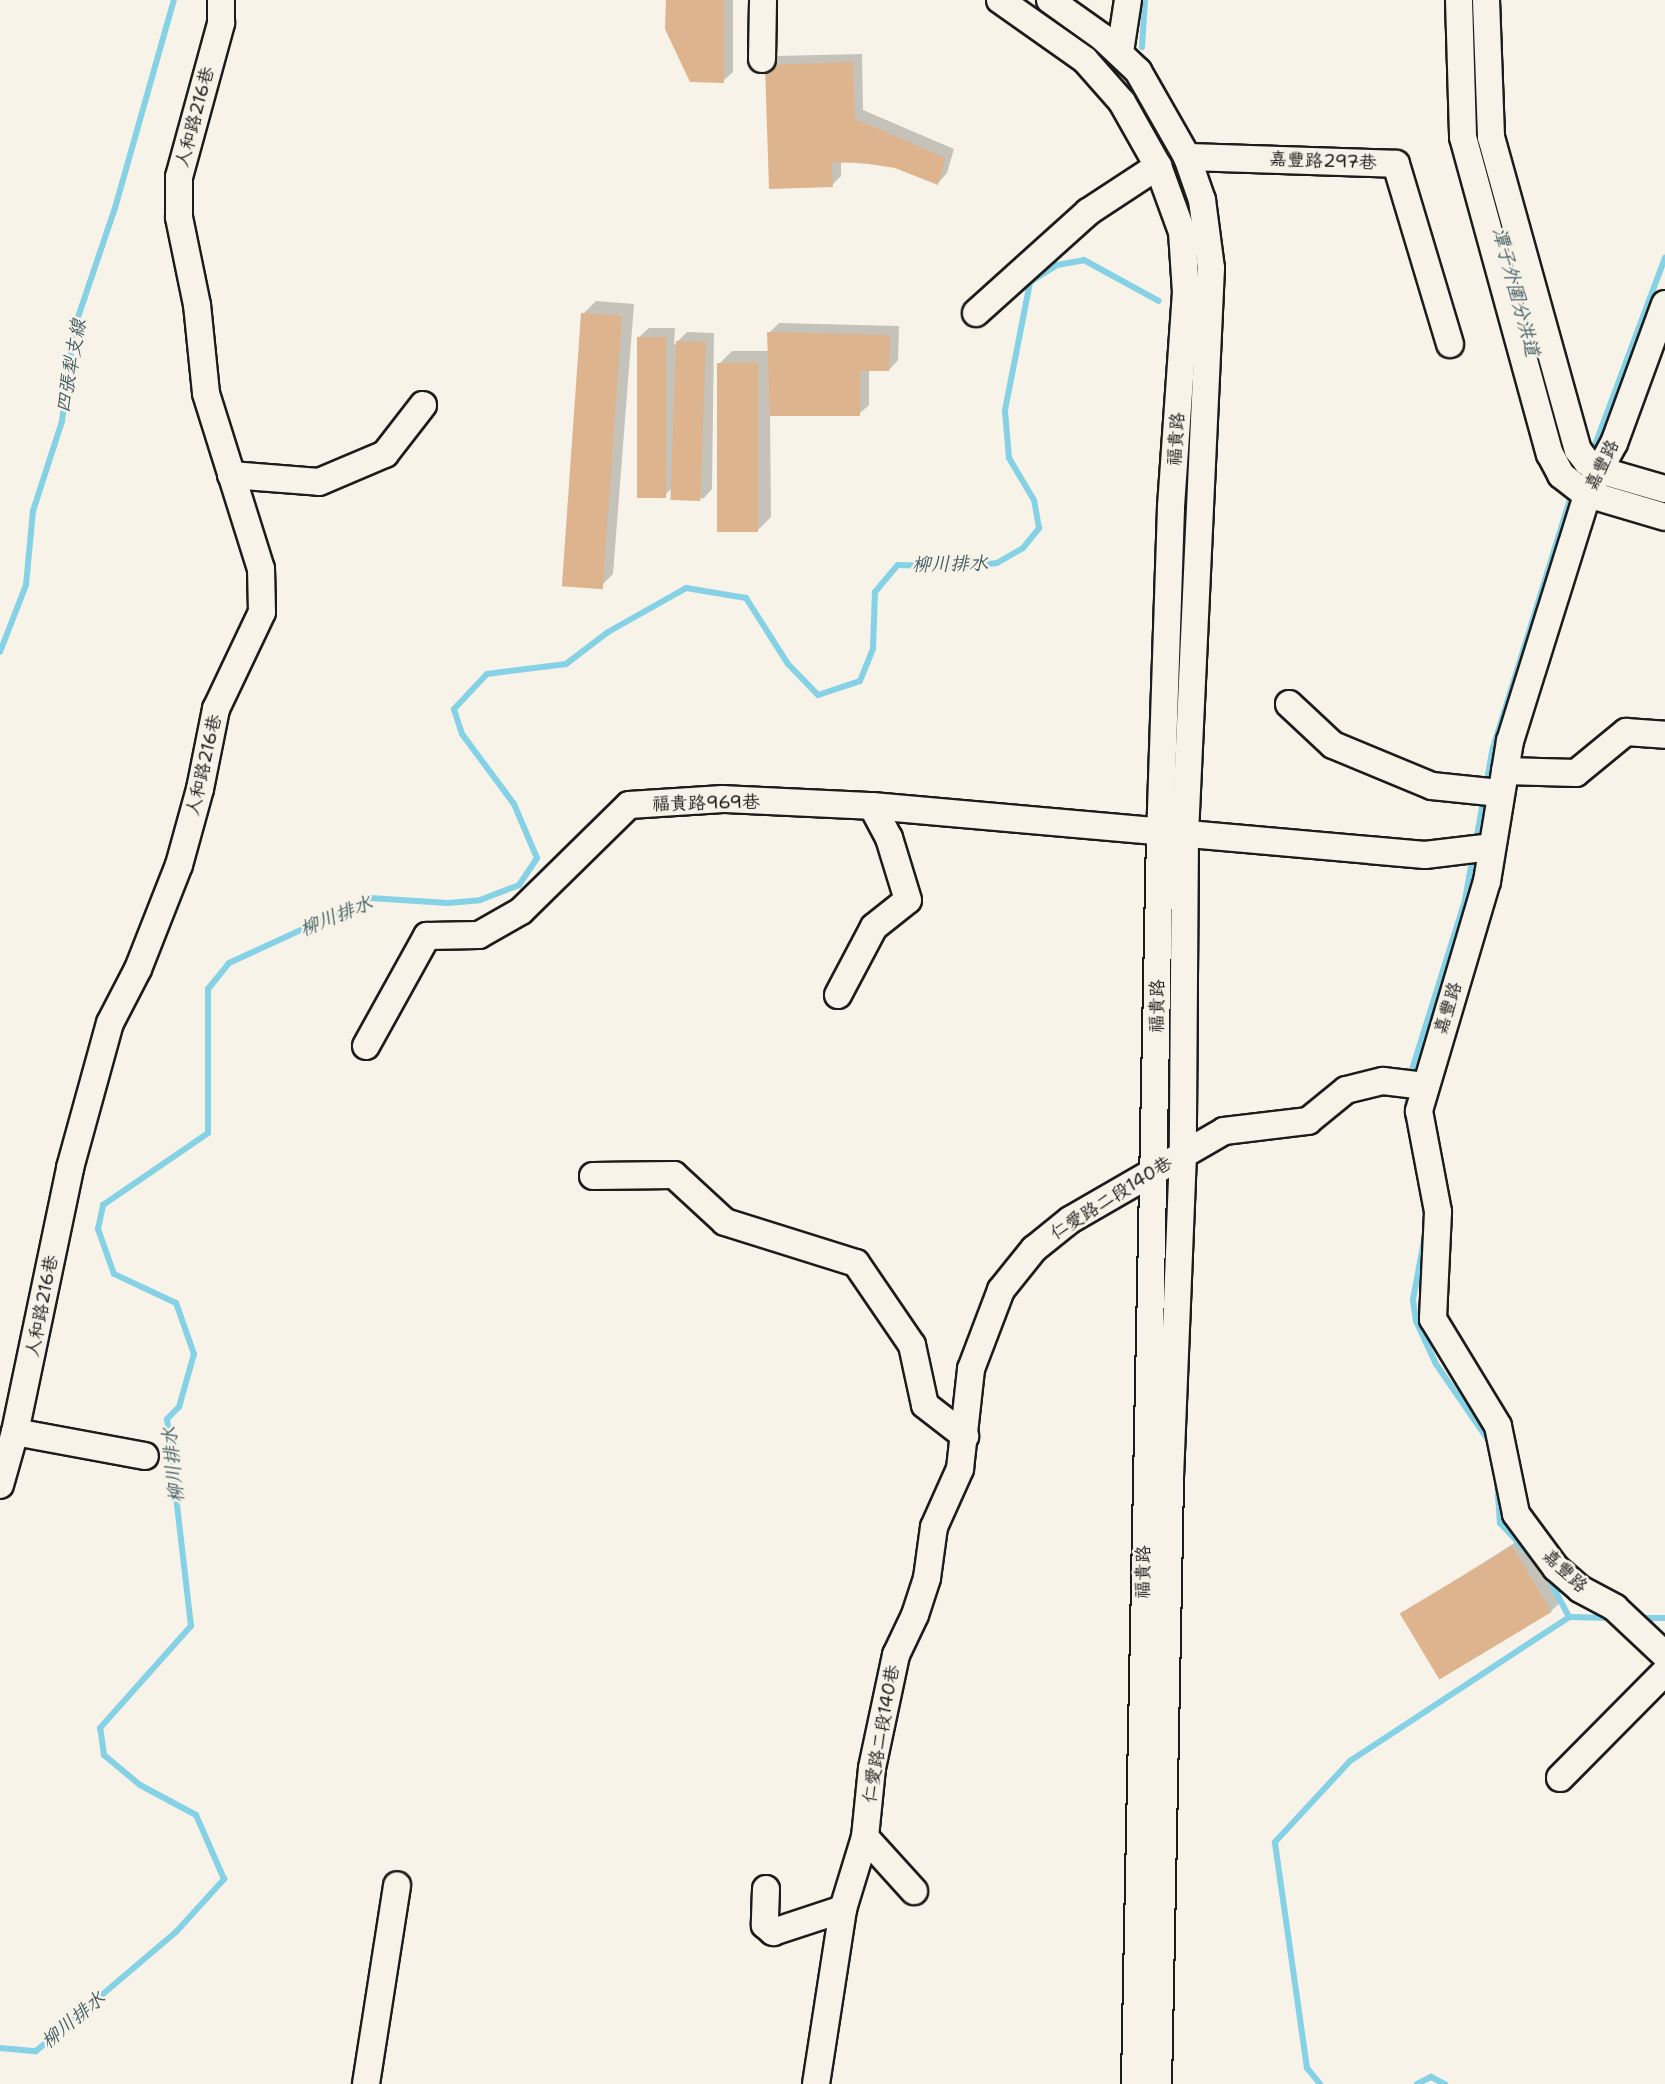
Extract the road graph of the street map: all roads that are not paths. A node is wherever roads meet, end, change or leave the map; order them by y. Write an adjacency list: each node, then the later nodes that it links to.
1 (221, 0): 19 (street, 人和路216巷)
2 (763, 0): 9 (street)
3 (1000, 0): 13 (street, 福貴路)
4 (1050, 0): 8 (street, 福貴路)
5 (1128, 0): 8 (street)
6 (1459, 0): 10 (street)
7 (1486, 0): 11 (street)
8 (1120, 52): 12 (street, 福貴路)
9 (762, 59)
10 (1460, 82): 11 (street); 21 (street)
11 (1487, 83): 18 (street)
12 (1187, 157): 16 (street, 嘉豐路297巷); 27 (street, 福貴路)
13 (1158, 166): 15 (street); 27 (street, 福貴路)
14 (1665, 304): 18 (street, 嘉豐路)
15 (976, 313)
16 (1450, 344)
17 (423, 405): 19 (street)
18 (1597, 467): 20 (street); 21 (street, 嘉豐路)
19 (231, 475): 35 (street, 人和路216巷)
20 (1665, 489)
21 (1587, 495): 22 (street); 25 (street, 嘉豐路)
22 (1665, 517)
23 (1289, 704): 25 (street)
24 (1665, 735): 25 (street)
25 (1502, 782): 28 (street, 嘉豐路)
26 (872, 806): 27 (street, 福貴路969巷); 29 (street); 30 (street, 福貴路969巷)
27 (1173, 835): 28 (street, 福貴路969巷); 32 (street, 福貴路); 33 (street, 福貴路)
28 (1491, 847): 31 (street, 嘉豐路)
29 (838, 995)
30 (366, 1046)
31 (1424, 1086): 32 (street, 仁愛路二段140巷); 39 (street, 嘉豐路)
32 (1182, 1154): 33 (street, 仁愛路二段140巷); 50 (street, 福貴路)
33 (1151, 1172): 36 (street, 仁愛路二段140巷); 49 (street, 福貴路)
34 (593, 1176): 36 (street)
35 (15, 1432): 37 (street); 38 (street, 人和路216巷)
36 (965, 1436): 42 (street, 仁愛路二段140巷)
37 (145, 1456)
38 (0, 1485)
39 (1665, 1655)
40 (1665, 1672): 41 (street)
41 (1560, 1778)
42 (865, 1837): 45 (street); 46 (street, 仁愛路二段140巷)
43 (397, 1885): 47 (street)
44 (766, 1889): 46 (street)
45 (914, 1891)
46 (843, 1909): 48 (street, 仁愛路二段140巷)
47 (366, 2084)
48 (816, 2084)
49 (1135, 2084)
50 (1158, 2084)

